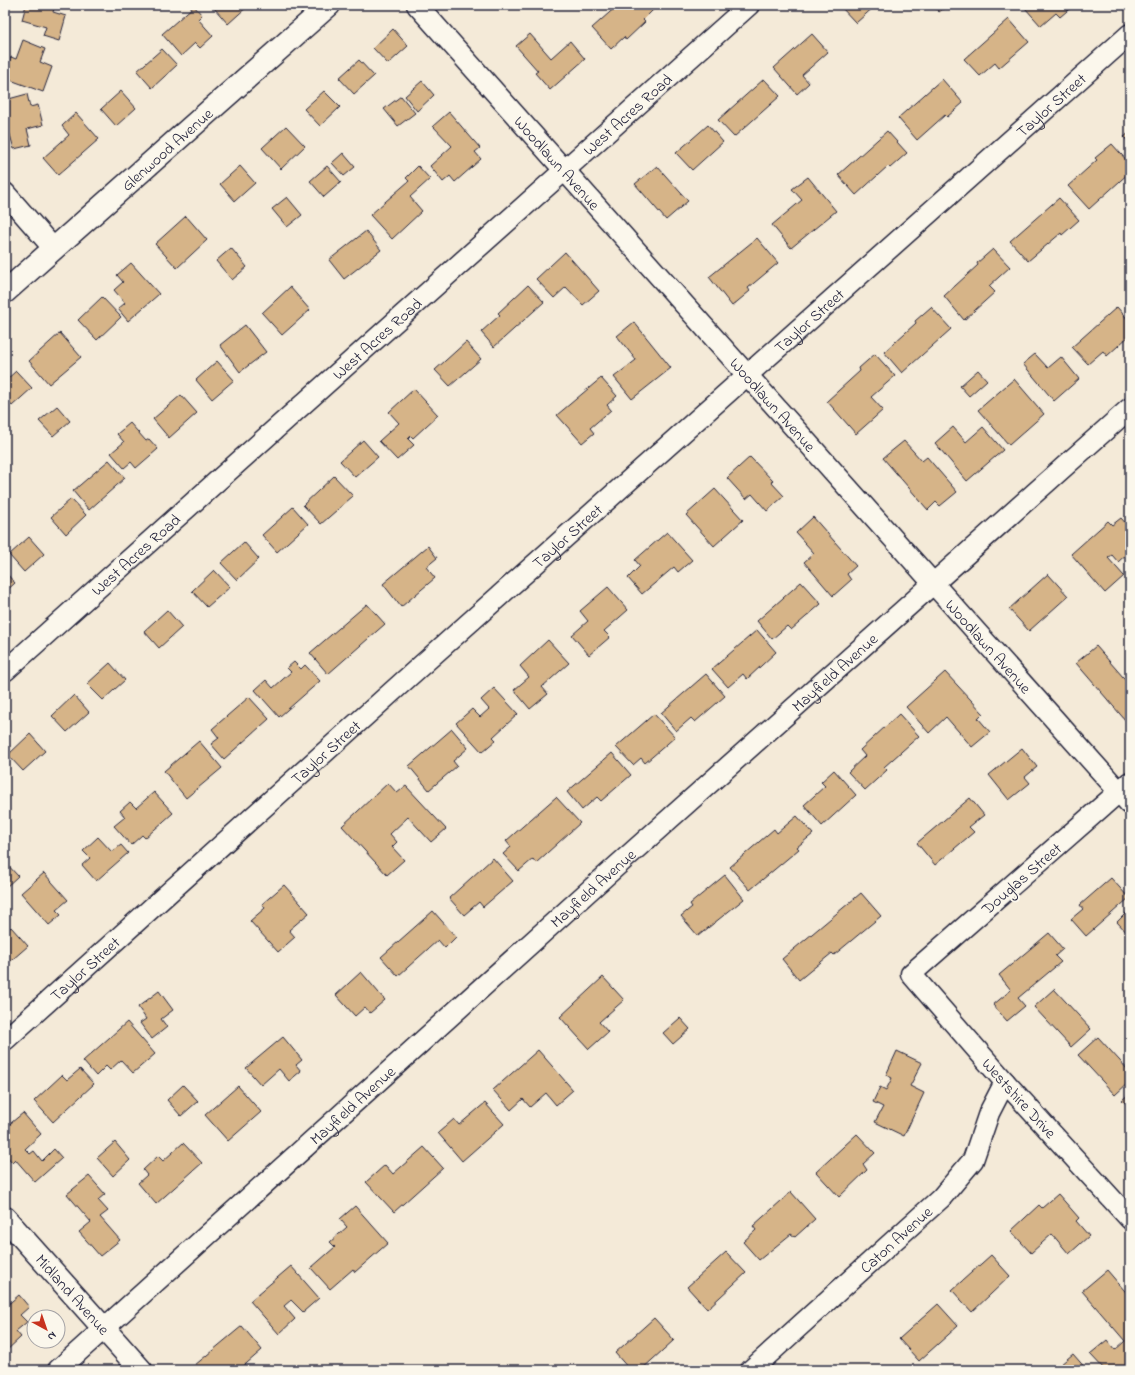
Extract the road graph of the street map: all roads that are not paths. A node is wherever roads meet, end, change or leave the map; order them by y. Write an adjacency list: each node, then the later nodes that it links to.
1 (329, 5): 7 (street, Glenwood Avenue)
2 (417, 5): 5 (street, Woodlawn Avenue)
3 (749, 5): 5 (street, West Acres Road)
4 (1130, 34): 9 (street, Taylor Street)
5 (564, 170): 9 (street, Woodlawn Avenue); 12 (street, West Acres Road)
6 (5, 193): 7 (street)
7 (54, 248): 8 (street, Glenwood Avenue)
8 (5, 292)
9 (746, 375): 11 (street, Woodlawn Avenue); 15 (street, Taylor Street)
10 (1130, 408): 11 (street, Mayfield Avenue)
11 (934, 583): 13 (street, Woodlawn Avenue); 19 (street, Mayfield Avenue)
12 (5, 671)
13 (1126, 793): 14 (street, Douglas Street)
14 (911, 974): 16 (street, Westshire Drive)
15 (5, 1040)
16 (1005, 1082): 18 (street, Westshire Drive); 22 (street, Caton Avenue)
17 (5, 1218): 19 (street, Midland Avenue)
18 (1130, 1219)
19 (104, 1328): 20 (street, Mayfield Avenue); 21 (street, Midland Avenue)
20 (58, 1370)
21 (141, 1370)
22 (751, 1370)

